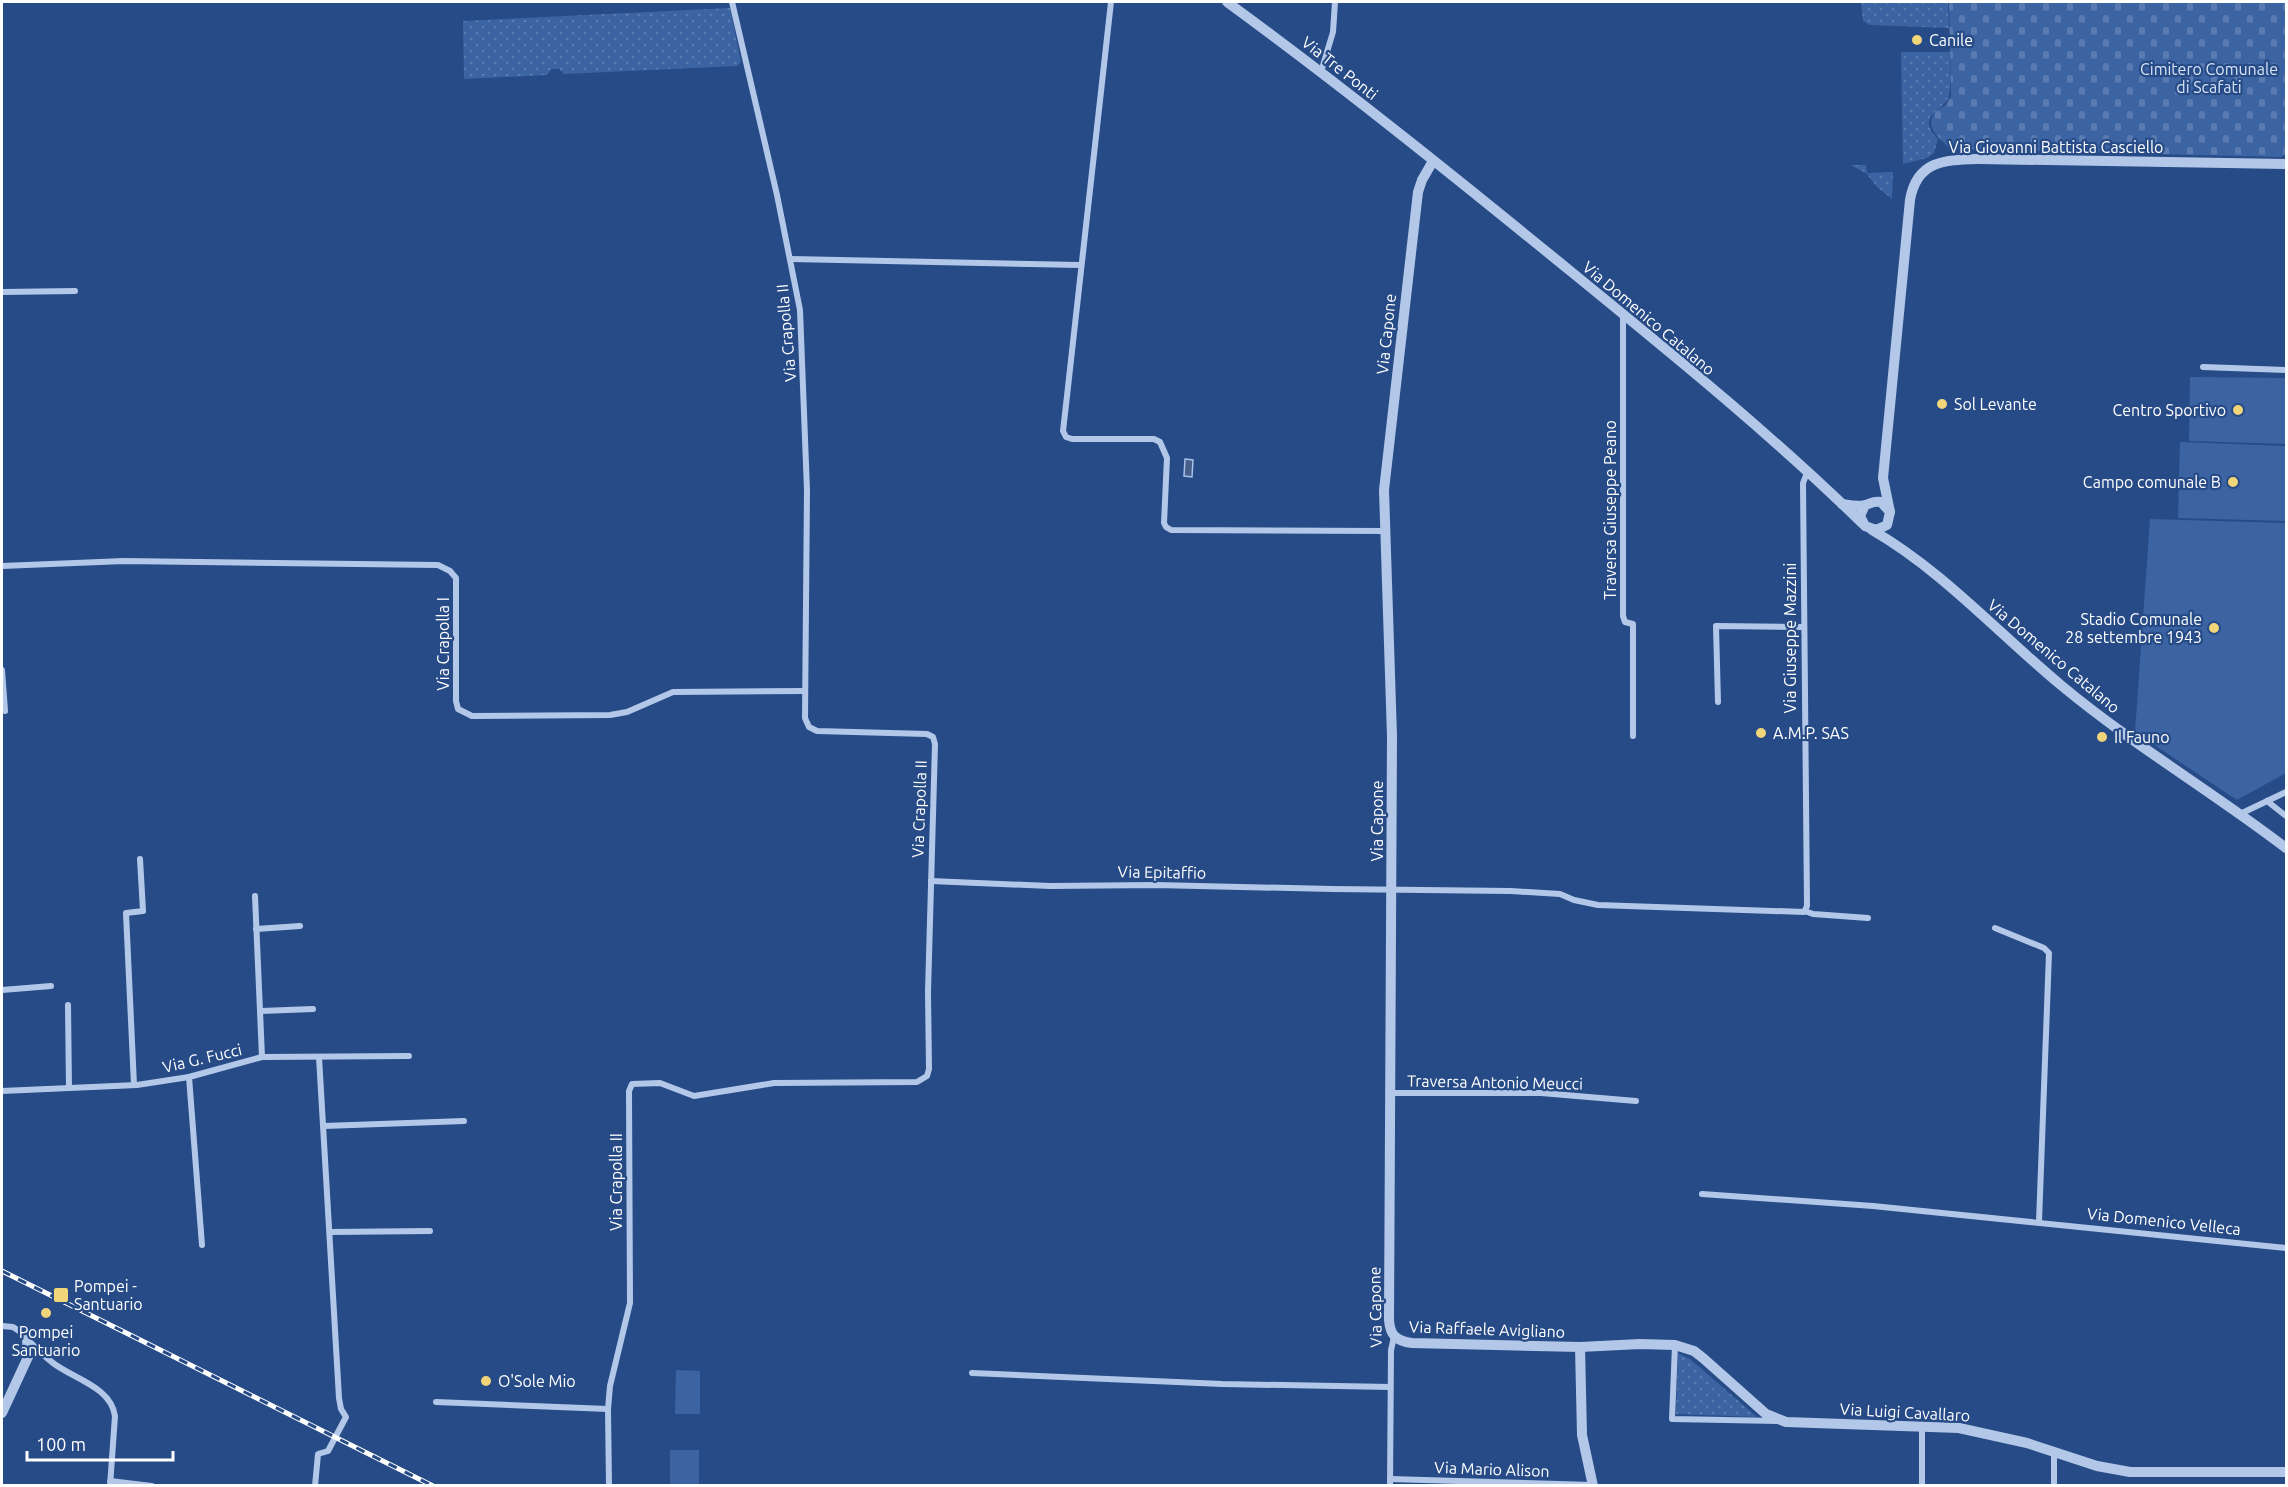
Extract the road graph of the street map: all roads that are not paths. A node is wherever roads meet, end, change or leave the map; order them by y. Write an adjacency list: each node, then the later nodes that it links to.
1 (732, 2): 8 (street, Via Crapolla II)
2 (1111, 2): 9 (street)
3 (1227, 2): 5 (street, Via Tre Ponti)
4 (1335, 2): 5 (street)
5 (1321, 72): 6 (street, Via Tre Ponti)
6 (1433, 161): 12 (street, Via Domenico Catalano); 22 (street, Via Capone)
7 (2286, 164): 16 (street, Via Giovanni Battista Casciello)
8 (791, 259): 9 (street); 27 (street, Via Crapolla II)
9 (1080, 265): 22 (street)
10 (75, 291): 11 (street)
11 (2, 292)
12 (1623, 315): 15 (street, Via Domenico Catalano); 30 (street, Traversa Giuseppe Peano)
13 (2203, 368): 14 (street)
14 (2286, 370)
15 (1807, 473): 17 (street, Via Domenico Catalano); 25 (street, Via Giuseppe Mazzini)
16 (1883, 478): 18 (street, Via Giovanni Battista Casciello); 19 (street, Via Giovanni Battista Casciello)
17 (1842, 504): 18 (street); 20 (street, Via Domenico Catalano)
18 (1866, 504): 19 (street); 20 (street)
19 (1889, 517): 21 (street); 23 (street)
20 (1863, 524): 21 (street, Via Domenico Catalano)
21 (1872, 530): 23 (street, Via Domenico Catalano)
22 (1385, 531): 38 (street, Via Capone)
23 (1895, 544): 33 (street, Via Domenico Catalano)
24 (2, 566): 27 (street, Via Crapolla I)
25 (1803, 627): 28 (street); 40 (street, Via Giuseppe Mazzini)
26 (2, 670): 29 (street)
27 (804, 691): 37 (street, Via Crapolla II)
28 (1718, 702)
29 (5, 711)
30 (1633, 736)
31 (2286, 792): 32 (street)
32 (2267, 801): 33 (street); 34 (street)
33 (2240, 814): 35 (street, Via Domenico Catalano)
34 (2286, 816)
35 (2286, 848)
36 (140, 859): 54 (street)
37 (931, 881): 38 (street, Via Epitaffio); 75 (street, Via Crapolla II)
38 (1392, 890): 40 (street); 57 (street, Via Capone)
39 (255, 896): 44 (street)
40 (1805, 911): 41 (street)
41 (1868, 918)
42 (300, 926): 44 (street)
43 (1995, 928): 62 (street)
44 (256, 929): 49 (street)
45 (51, 986): 46 (street)
46 (2, 990)
47 (68, 1005): 55 (street)
48 (313, 1009): 49 (street)
49 (261, 1011): 51 (street)
50 (409, 1056): 52 (street, Via G. Fucci)
51 (262, 1057): 52 (street, Via G. Fucci); 53 (street, Via G. Fucci)
52 (319, 1057): 60 (street)
53 (189, 1077): 54 (street, Via G. Fucci); 65 (street)
54 (134, 1085): 55 (street, Via G. Fucci)
55 (69, 1088): 56 (street, Via G. Fucci)
56 (2, 1091)
57 (1390, 1093): 58 (street, Traversa Antonio Meucci); 68 (street, Via Capone)
58 (1636, 1101)
59 (464, 1121): 60 (street)
60 (324, 1126): 64 (street)
61 (1702, 1194): 62 (street, Via Domenico Velleca)
62 (2039, 1222): 66 (street, Via Domenico Velleca)
63 (430, 1231): 64 (street)
64 (330, 1232): 84 (street)
65 (202, 1245)
66 (2286, 1248)
67 (4, 1326): 69 (street)
68 (1394, 1337): 71 (street, Via Raffaele Avigliano); 73 (street, Via Capone)
69 (27, 1339): 76 (street); 82 (street)
70 (1675, 1345): 71 (street, Via Luigi Cavallaro); 77 (street, Via Luigi Cavallaro); 77 (street)
71 (1580, 1347): 86 (street)
72 (972, 1373): 73 (street)
73 (1390, 1387): 81 (street, Via Capone)
74 (436, 1402): 75 (street)
75 (608, 1409): 85 (street, Via Crapolla II)
76 (2, 1413)
77 (1786, 1422): 78 (street, Via Luigi Cavallaro)
78 (1923, 1426): 79 (street, Via Luigi Cavallaro); 87 (street)
79 (2054, 1451): 80 (street, Via Luigi Cavallaro); 88 (street)
80 (2286, 1472)
81 (1390, 1482): 86 (street, Via Mario Alison)
82 (110, 1483): 83 (street)
83 (152, 1485)
84 (315, 1485)
85 (609, 1485)
86 (1593, 1485)
87 (1922, 1485)
88 (2054, 1485)

